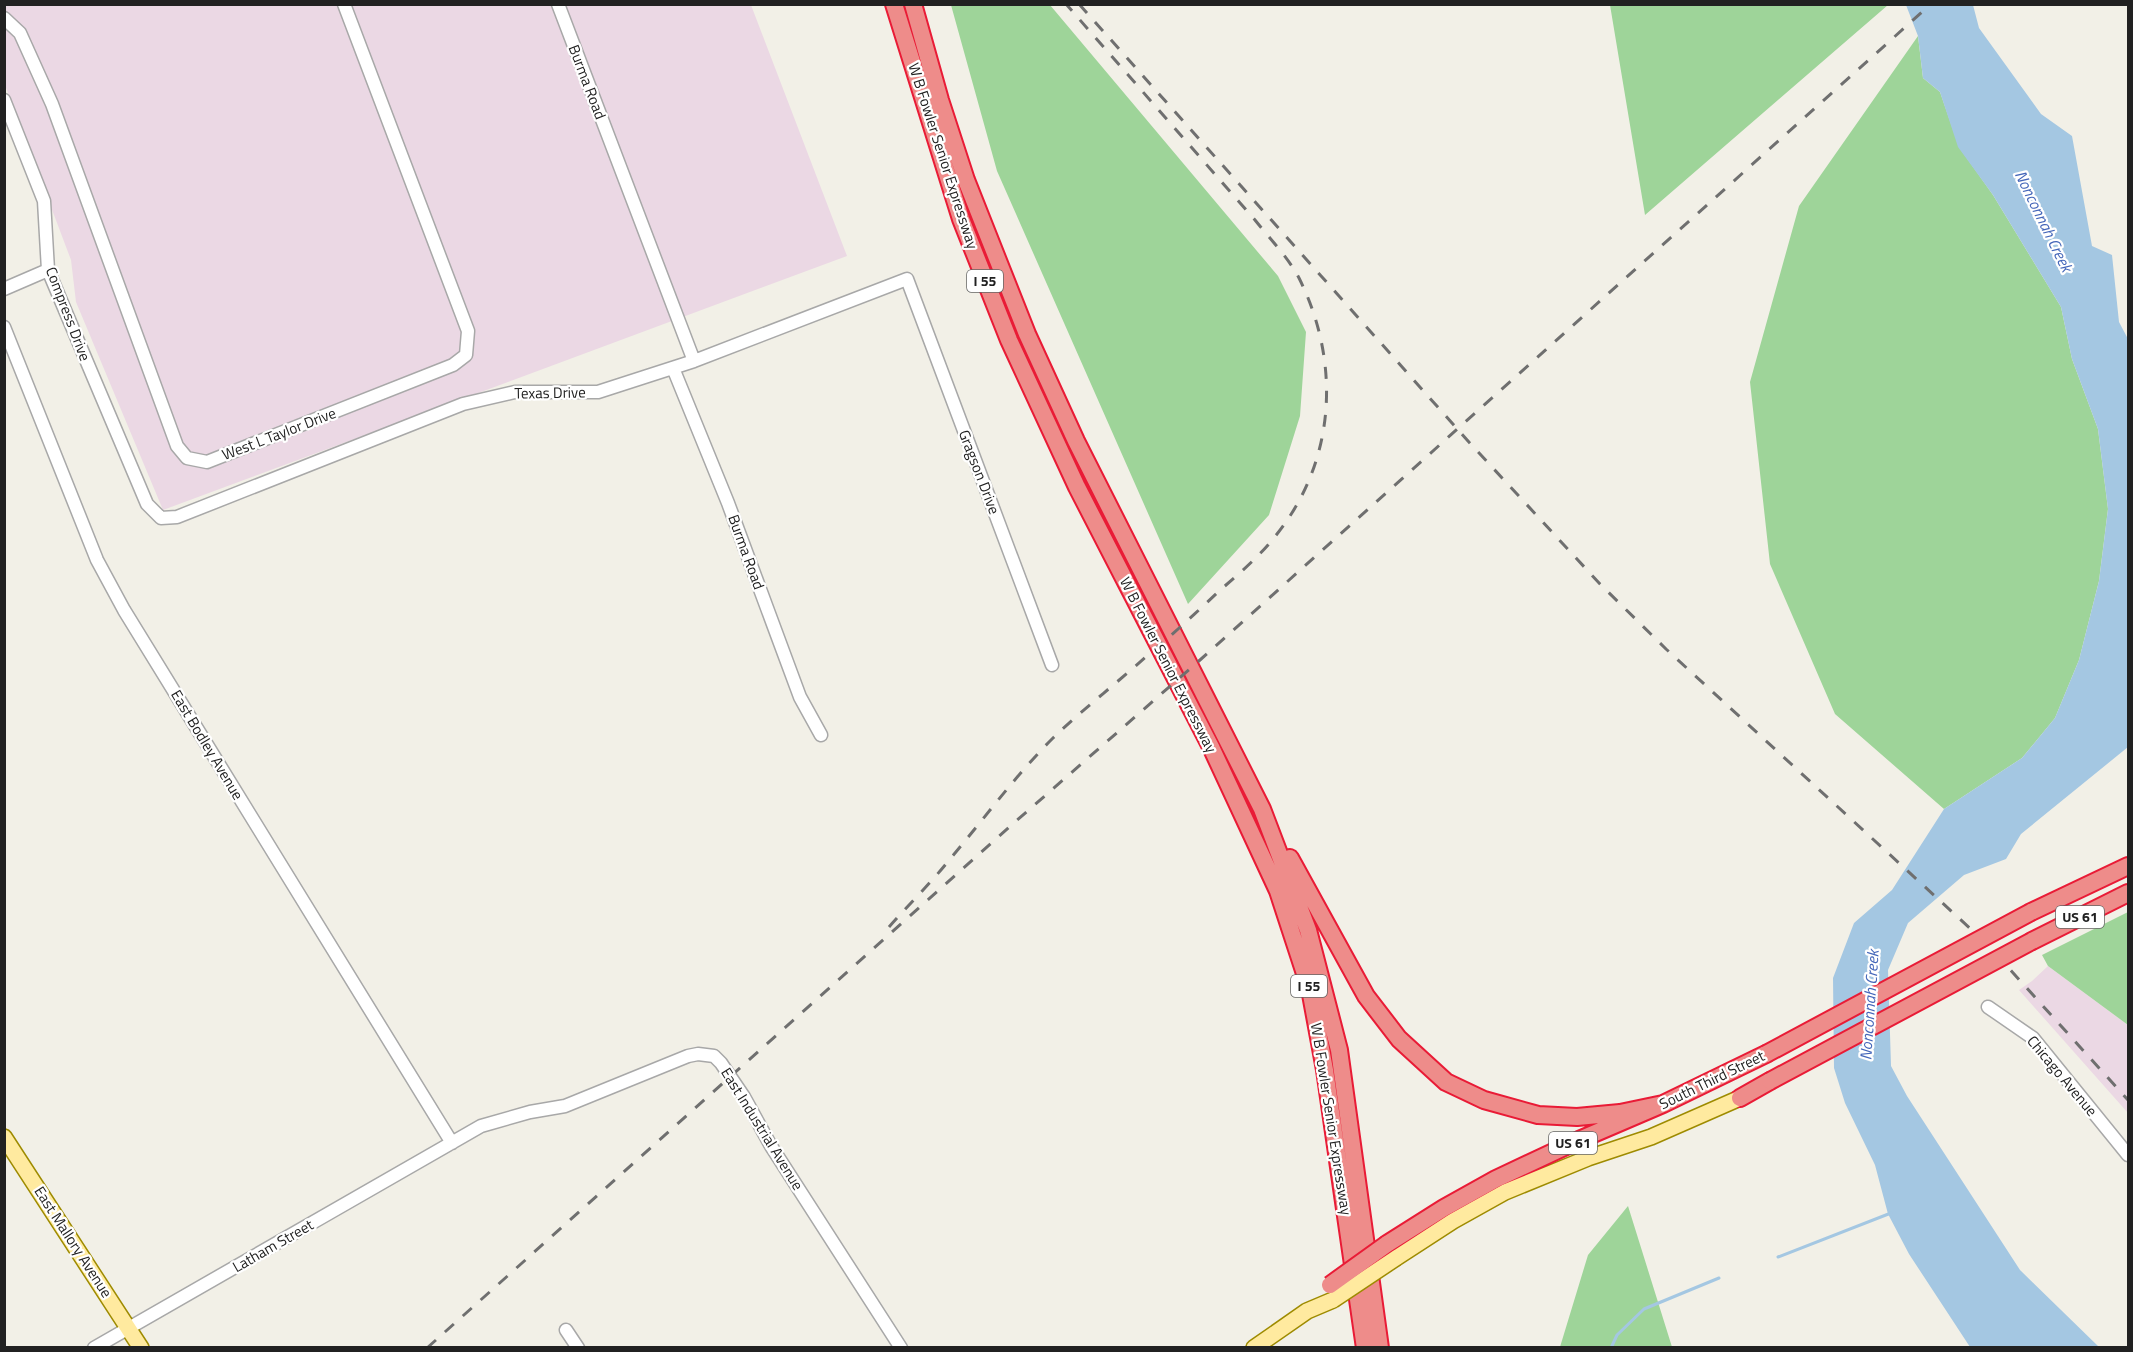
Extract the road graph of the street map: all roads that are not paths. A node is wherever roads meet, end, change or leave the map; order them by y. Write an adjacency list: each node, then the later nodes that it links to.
1 (344, 4): 5 (street, West L Taylor Drive)
2 (558, 4): 11 (street, Burma Road)
3 (894, 4): 34 (highway, W B Fowler Senior Expressway / I 55)
4 (913, 4): 16 (highway, W B Fowler Senior Expressway / I 55)
5 (4, 18)
6 (4, 100): 7 (street, Compress Drive)
7 (48, 270): 9 (street); 13 (street, Compress Drive)
8 (907, 279): 11 (street, Texas Drive); 14 (street, Gragson Drive)
9 (4, 289)
10 (4, 327): 23 (street, East Bodley Avenue)
11 (694, 361): 12 (street, Texas Drive)
12 (673, 368): 13 (street, Texas Drive); 15 (street, Burma Road)
13 (161, 518)
14 (1052, 665)
15 (821, 735)
16 (1262, 809): 21 (highway); 35 (highway, W B Fowler Senior Expressway / I 55)
17 (2128, 866): 21 (highway, South Third Street / US 61, bridge)
18 (2128, 892): 20 (highway, South Third Street / US 61, bridge)
19 (1988, 1007): 24 (street, Chicago Avenue)
20 (1740, 1098): 25 (main road, South Third Street / US 61)
21 (1664, 1104): 25 (highway, South Third Street / US 61)
22 (4, 1137): 27 (main road, East Mallory Avenue)
23 (452, 1143): 27 (street, Latham Street); 32 (street, East Industrial Avenue)
24 (2128, 1155)
25 (1392, 1251): 26 (highway, South Third Street / US 61, bridge)
26 (1331, 1293): 33 (main road, South Third Street / US 61)
27 (129, 1329): 29 (street, Latham Street); 30 (main road, East Mallory Avenue)
28 (566, 1330): 31 (street)
29 (94, 1347)
30 (141, 1347)
31 (578, 1347)
32 (901, 1347)
33 (1254, 1347)
34 (1365, 1347)
35 (1380, 1347)

